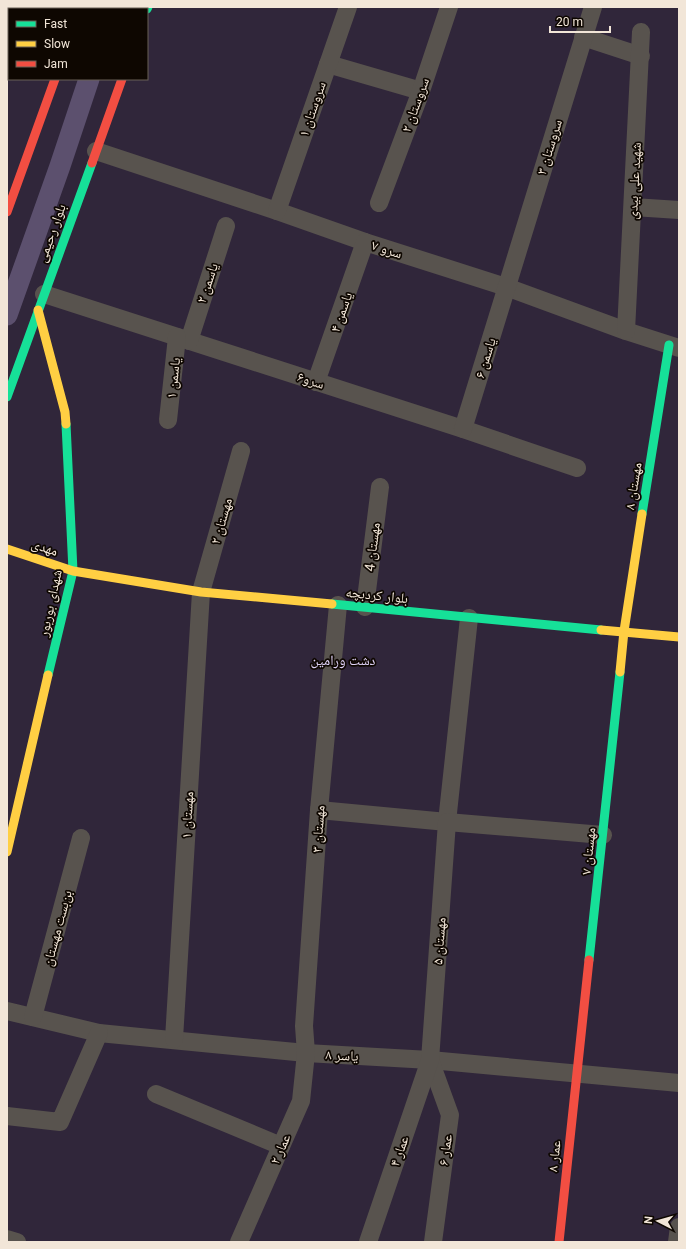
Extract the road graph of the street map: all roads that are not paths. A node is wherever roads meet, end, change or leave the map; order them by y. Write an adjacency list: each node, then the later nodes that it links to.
1 (348, 7): 7 (street, سروستان ۱)
2 (449, 7): 10 (street, سروستان ۲)
3 (593, 7): 5 (street, سروستان ۳)
4 (641, 32): 6 (street, شهید علی بیدی)
5 (583, 37): 6 (street); 19 (street, سروستان ۳)
6 (640, 56): 13 (street, شهید علی بیدی)
7 (328, 64): 10 (street); 15 (street, سروستان ۱)
8 (55, 80): 16 (street)
9 (122, 80): 11 (street, بلوار رحیمی)
10 (421, 91): 12 (street, سروستان ۲)
11 (96, 151): 15 (street, سرو ۷); 20 (street, بلوار رحیمی)
12 (379, 203)
13 (633, 206): 14 (street); 21 (street, شهید علی بیدی)
14 (679, 210)
15 (277, 211): 18 (street, سرو ۷)
16 (7, 212)
17 (226, 226): 22 (street, یاسمن ۲)
18 (365, 242): 19 (street, سرو ۷); 24 (street, یاسمن ۴)
19 (506, 287): 21 (street, سرو ۷); 27 (street, یاسمن ۶)
20 (41, 302): 22 (street, سرو۶); 25 (street, بلوار رحیمی); 32 (street, شهدای بوربور)
21 (626, 331): 23 (street, سرو ۷)
22 (183, 339): 24 (street, سرو۶); 26 (street, یاسمن ۱)
23 (674, 347): 37 (street, مهستان ۸)
24 (316, 382): 27 (street, سرو۶)
25 (7, 398)
26 (168, 420)
27 (463, 429): 29 (street, سرو۶)
28 (241, 451): 33 (street, مهستان ۲)
29 (577, 468)
30 (380, 487): 35 (street, مهستان 4)
31 (7, 548): 32 (street, مهدی)
32 (73, 571): 33 (street, بلوار کردبچه); 43 (street, شهدای بوربور)
33 (201, 592): 34 (street, بلوار کردبچه); 47 (street, مهستان ۱)
34 (338, 605): 35 (street, بلوار کردبچه); 39 (street, مهستان ۳)
35 (365, 607): 36 (street, بلوار کردبچه)
36 (469, 618): 37 (street, بلوار کردبچه); 40 (street, مهستان ۵)
37 (624, 631): 38 (street, بلوار کردبچه); 41 (street, مهستان ۷)
38 (679, 637)
39 (319, 810): 40 (street); 48 (street, مهستان ۳)
40 (447, 822): 41 (street); 49 (street, مهستان ۵)
41 (604, 835): 50 (street, مهستان ۷)
42 (81, 838): 45 (street, بن‌بست مهستان)
43 (7, 852)
44 (7, 1011): 45 (street, یاسر ۸)
45 (34, 1018): 46 (street, یاسر ۸)
46 (99, 1033): 47 (street, یاسر ۸); 53 (street)
47 (174, 1039): 48 (street, یاسر ۸)
48 (306, 1053): 49 (street, یاسر ۸); 54 (street, عمار ۲)
49 (430, 1060): 50 (street, یاسر ۸); 59 (street, عمار ۴); 60 (street, عمار ۶)
50 (576, 1073): 51 (street, یاسر ۸); 61 (street, عمار ۸)
51 (679, 1084)
52 (156, 1094): 54 (street)
53 (7, 1116)
54 (281, 1146): 58 (street, عمار ۲)
55 (679, 1227): 62 (street)
56 (7, 1239): 57 (street)
57 (17, 1242)
58 (239, 1242)
59 (368, 1242)
60 (432, 1242)
61 (559, 1242)
62 (677, 1242)

